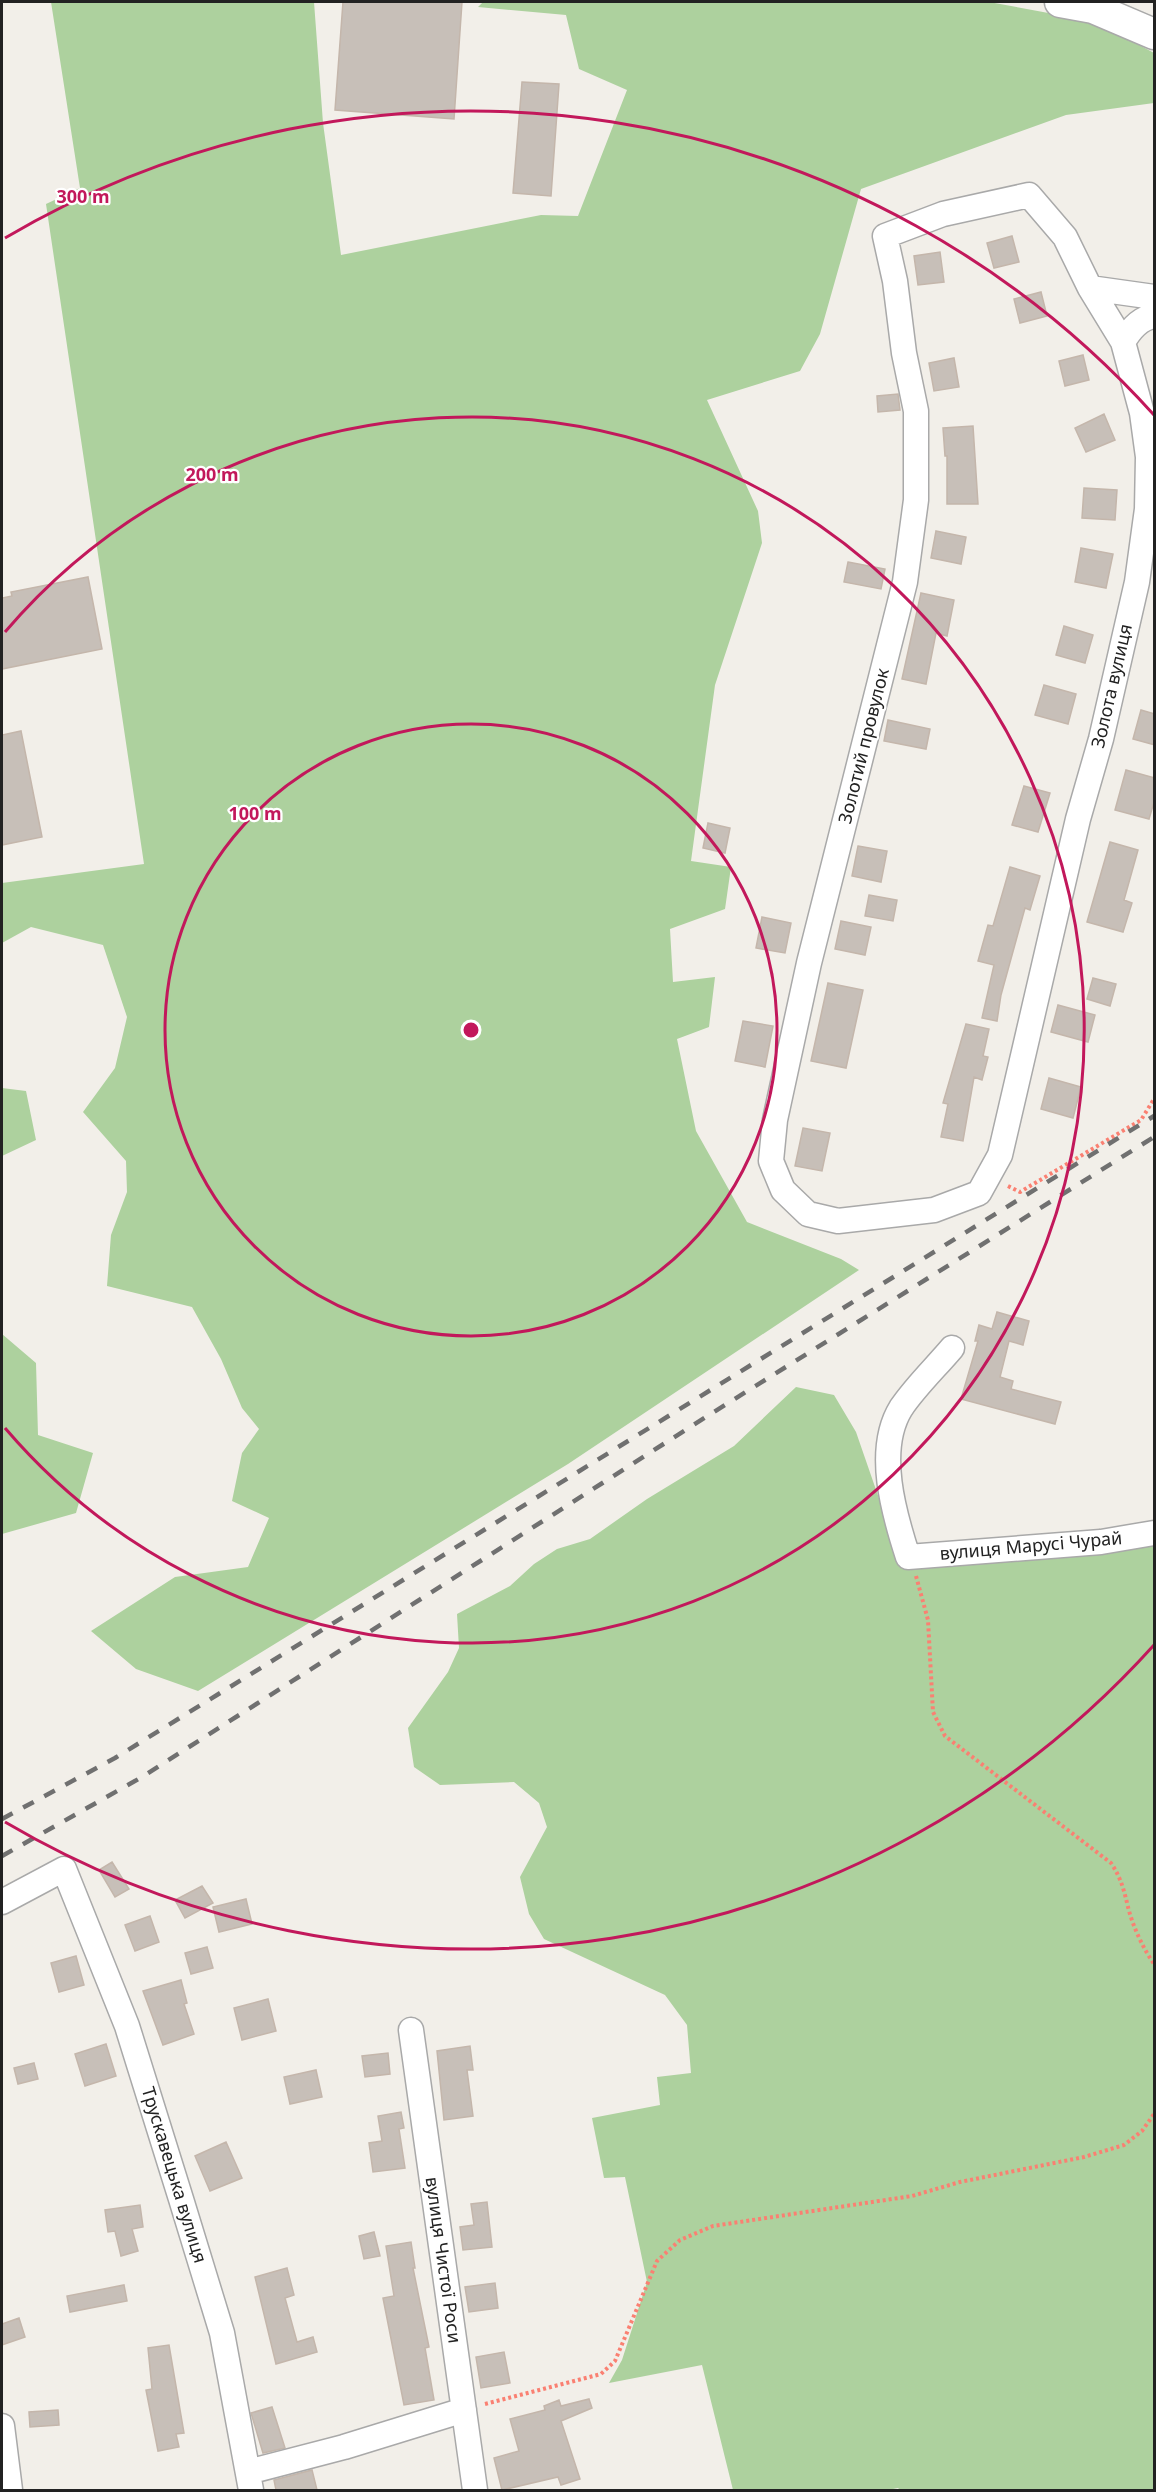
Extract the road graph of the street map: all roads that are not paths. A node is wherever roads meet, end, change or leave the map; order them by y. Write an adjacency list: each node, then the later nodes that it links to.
1 (1060, 2): 2 (street)
2 (1155, 34)
3 (1029, 195): 4 (street, Золота вулиця); 8 (street, Золотий провулок)
4 (1090, 288): 5 (street); 7 (street, Золота вулиця)
5 (1155, 297)
6 (1155, 316): 7 (street)
7 (1123, 342): 8 (street, Золота вулиця)
8 (984, 1185)
9 (952, 1348): 10 (street, вулиця Марусі Чурай)
10 (1155, 1533)
11 (2, 1902): 15 (street, Трускавецька вулиця)
12 (411, 2030): 13 (street, вулиця Чистої Роси)
13 (464, 2410): 15 (street); 17 (street, вулиця Чистої Роси)
14 (2, 2434): 16 (street)
15 (250, 2481)
16 (10, 2490)
17 (475, 2490)

